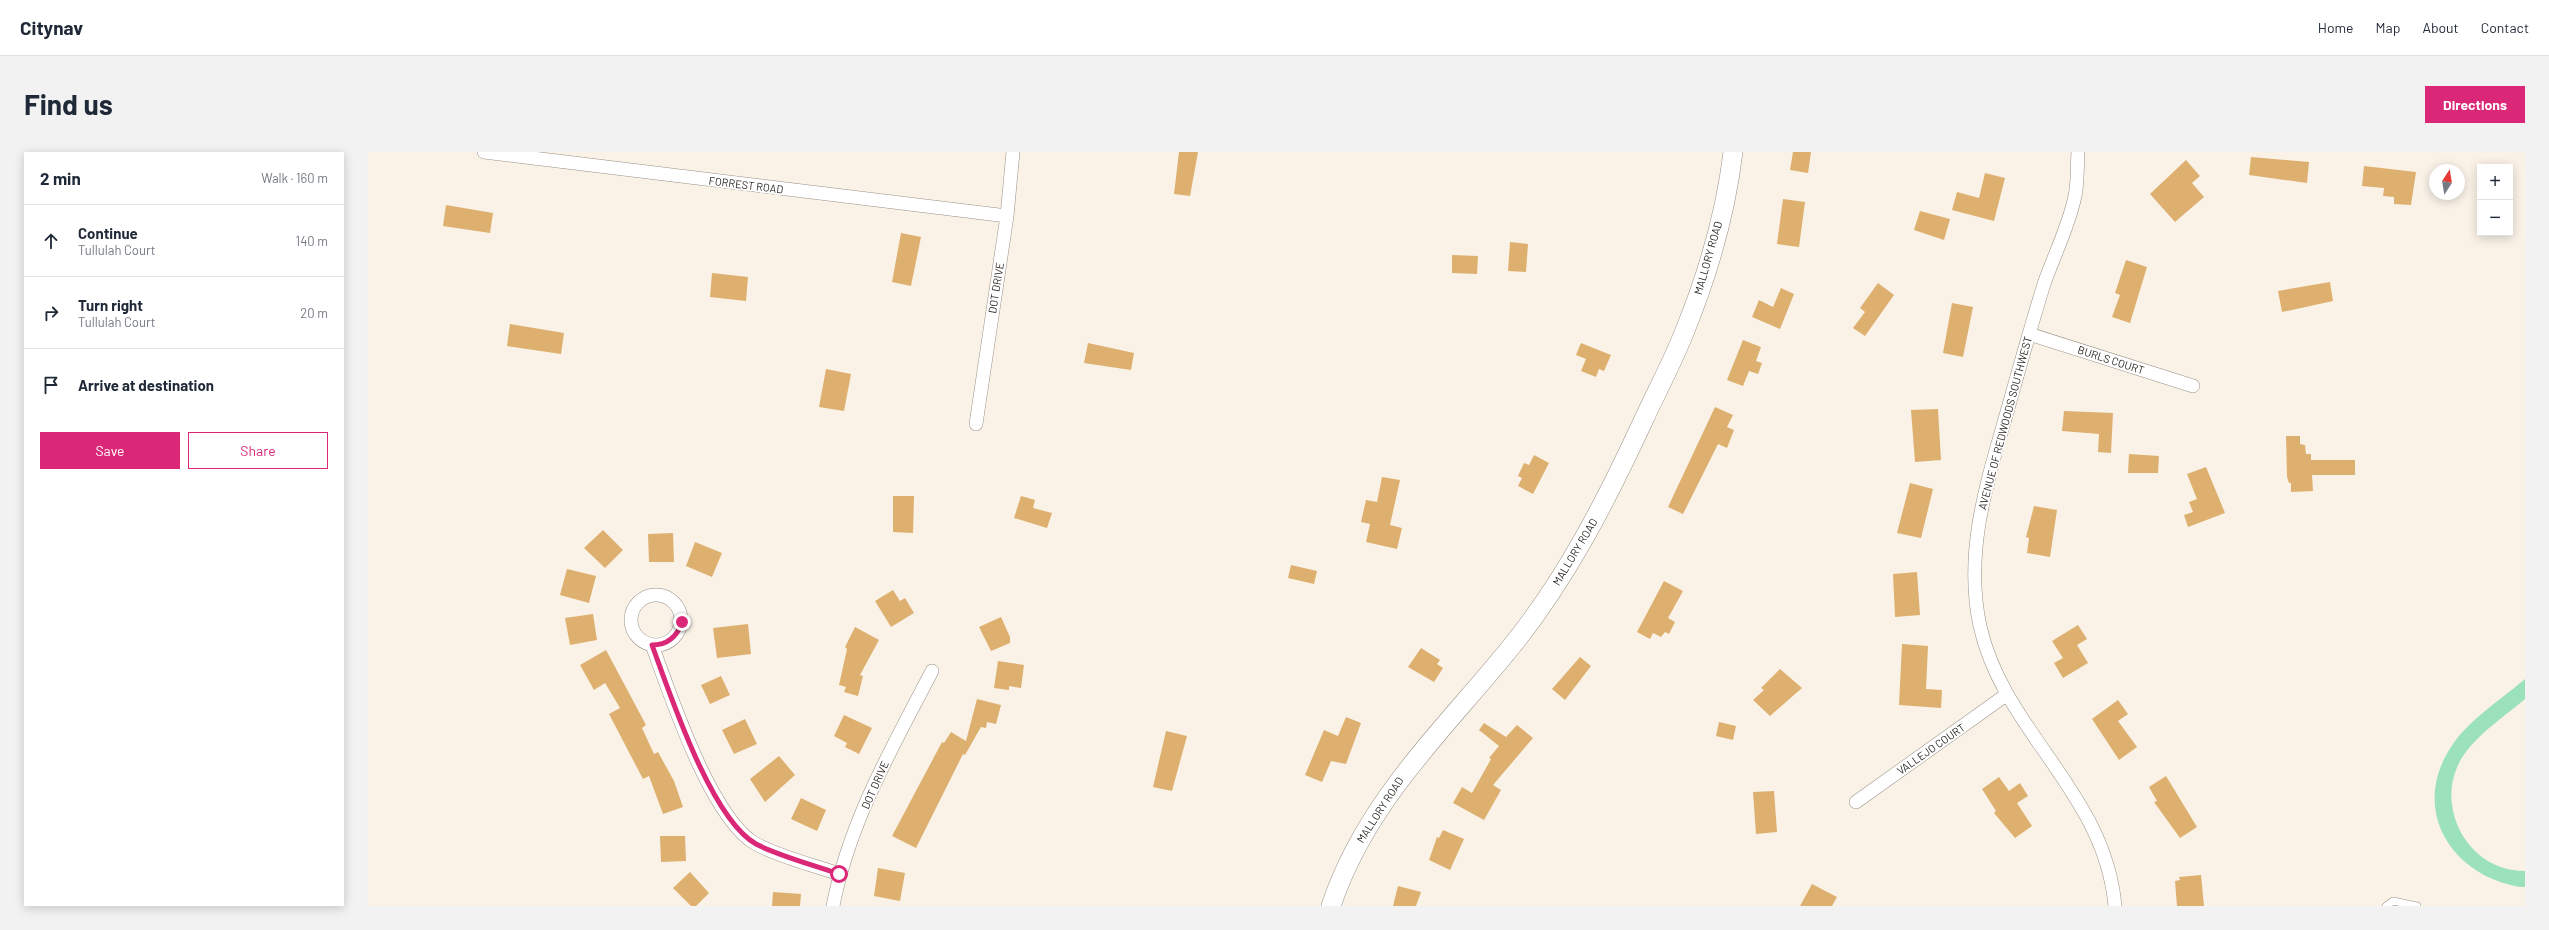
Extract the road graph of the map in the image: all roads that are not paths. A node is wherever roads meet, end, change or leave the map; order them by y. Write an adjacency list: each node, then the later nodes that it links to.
1 (484, 152): 5 (street, FORREST ROAD)
2 (1013, 152): 5 (street, DOT DRIVE)
3 (1733, 152): 15 (street, MALLORY ROAD)
4 (2078, 152): 6 (street, AVENUE OF REDWOODS SOUTHWEST)
5 (1007, 216): 8 (street, DOT DRIVE)
6 (2029, 334): 7 (street, BURLS COURT); 11 (street, AVENUE OF REDWOODS SOUTHWEST)
7 (2193, 386)
8 (976, 424)
9 (652, 645): 13 (street)
10 (932, 671): 13 (street, DOT DRIVE)
11 (2006, 695): 12 (street, VALLEJO COURT); 16 (street, AVENUE OF REDWOODS SOUTHWEST)
12 (1856, 802)
13 (839, 874): 14 (street, DOT DRIVE)
14 (833, 906)
15 (1331, 906)
16 (2115, 906)
17 (2386, 906): 18 (lane)
18 (2417, 906)

